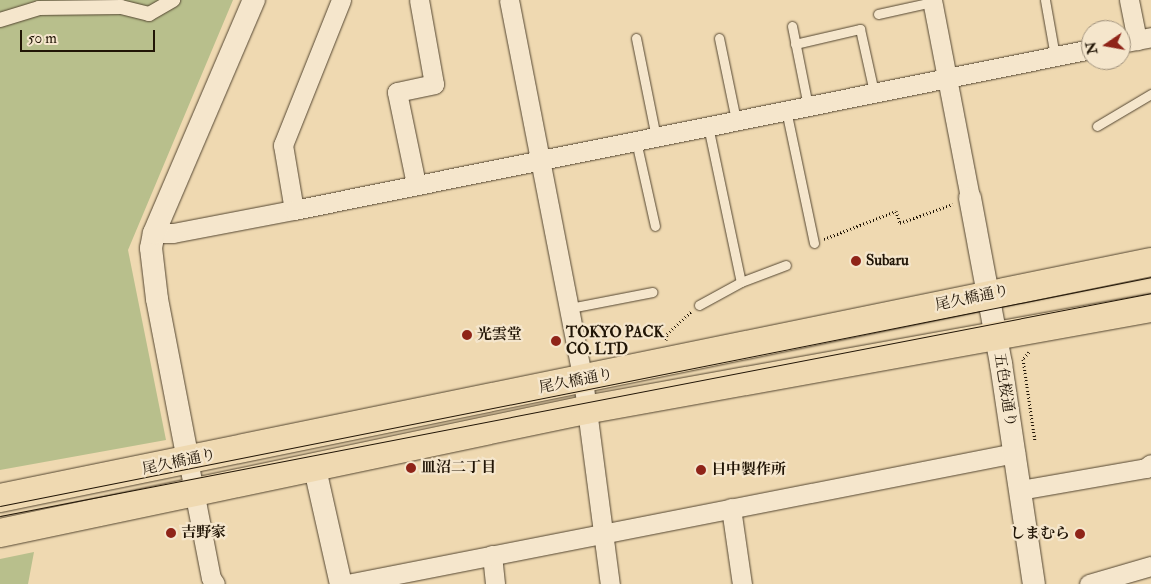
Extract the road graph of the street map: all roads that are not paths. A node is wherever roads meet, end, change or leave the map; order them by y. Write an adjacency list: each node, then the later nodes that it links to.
1 (172, 0): 9 (street)
2 (254, 0): 34 (street)
3 (341, 0): 32 (street)
4 (419, 0): 30 (street)
5 (509, 0): 29 (street)
6 (1045, 0): 18 (lane)
7 (1128, 0): 15 (street)
8 (932, 1): 10 (lane); 19 (street)
9 (70, 4): 11 (street)
10 (878, 14)
11 (0, 20)
12 (792, 26): 16 (lane)
13 (636, 38): 27 (lane)
14 (719, 38): 24 (lane)
15 (1136, 40)
16 (795, 44): 20 (lane); 22 (lane)
17 (1081, 51): 18 (street)
18 (1055, 56): 19 (street)
19 (946, 78): 20 (street); 31 (street)
20 (874, 92): 22 (street)
21 (1151, 94): 26 (lane)
22 (808, 106): 23 (street)
23 (786, 110): 24 (street); 35 (lane)
24 (736, 120): 25 (street)
25 (708, 126): 27 (street); 38 (lane)
26 (1097, 126)
27 (656, 137): 28 (street)
28 (636, 141): 29 (street); 33 (lane)
29 (540, 158): 30 (street); 42 (street)
30 (416, 184): 32 (street)
31 (970, 198): 40 (street, 五色桜通り)
32 (294, 210): 34 (street)
33 (655, 226)
34 (154, 234): 48 (street)
35 (814, 243)
36 (1151, 262): 40 (main road, 尾久橋通り)
37 (786, 265): 38 (lane)
38 (741, 282): 41 (lane)
39 (652, 292): 42 (lane)
40 (989, 294): 44 (street, 五色桜通り); 45 (main road, 尾久橋通り)
41 (699, 306)
42 (570, 308): 45 (street)
43 (1151, 308): 44 (main road, 尾久橋通り)
44 (996, 338): 46 (main road, 尾久橋通り); 47 (street, 五色桜通り)
45 (583, 380): 46 (street); 48 (main road, 尾久橋通り)
46 (585, 410): 50 (main road, 尾久橋通り); 56 (street)
47 (1025, 450): 51 (street, 五色桜通り); 54 (street)
48 (188, 460): 52 (street); 53 (main road, 尾久橋通り)
49 (1151, 464): 51 (street)
50 (315, 469): 52 (main road, 尾久橋通り); 60 (street)
51 (1020, 490): 65 (street, 五色桜通り)
52 (194, 492): 55 (main road, 尾久橋通り); 59 (street)
53 (0, 498)
54 (731, 508): 56 (street); 64 (street)
55 (0, 533)
56 (604, 533): 57 (street); 63 (street)
57 (492, 555): 61 (street); 62 (street)
58 (1151, 566): 66 (street)
59 (215, 584)
60 (341, 584)
61 (347, 584)
62 (495, 584)
63 (610, 584)
64 (742, 584)
65 (1034, 584)
66 (1089, 584)

